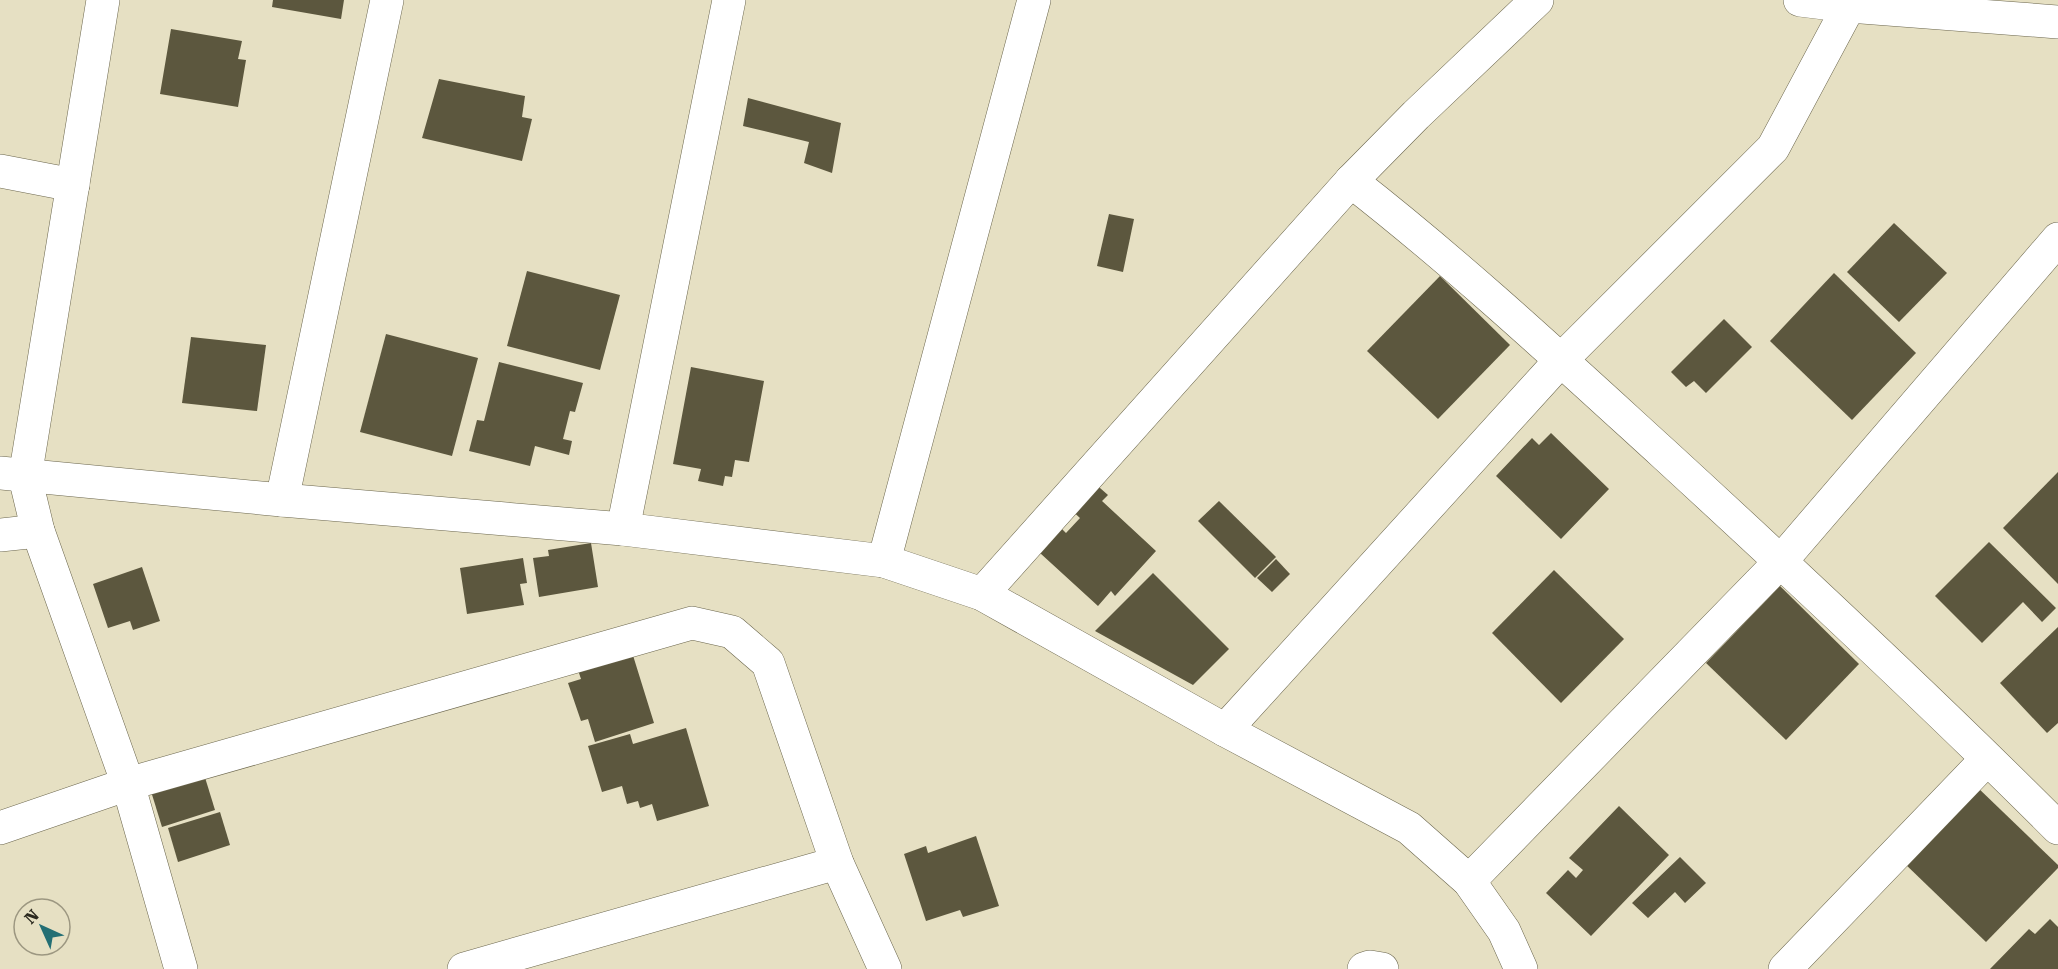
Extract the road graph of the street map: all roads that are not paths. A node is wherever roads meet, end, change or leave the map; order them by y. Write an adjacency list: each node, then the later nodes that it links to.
1 (103, 0): 11 (street)
2 (387, 0): 15 (street)
3 (729, 0): 16 (street)
4 (1034, 0): 19 (street)
5 (1537, 0): 10 (street)
6 (1800, 0): 7 (street)
7 (1849, 3): 8 (street); 13 (street)
8 (2058, 22)
9 (0, 171): 11 (street)
10 (1351, 181): 13 (street); 21 (street)
11 (73, 184): 14 (street)
12 (2058, 239): 20 (street)
13 (1561, 360): 20 (street); 22 (street)
14 (12, 475): 15 (street); 17 (street)
15 (282, 500): 16 (street)
16 (623, 529): 19 (street)
17 (38, 531): 18 (street); 24 (street)
18 (0, 535)
19 (884, 561): 21 (street)
20 (1781, 561): 23 (street); 28 (street)
21 (982, 594): 22 (street)
22 (1225, 730): 28 (street)
23 (1987, 759): 26 (street); 35 (street)
24 (128, 784): 25 (street); 27 (street); 29 (street)
25 (0, 828)
26 (2058, 828)
27 (837, 863): 30 (street); 31 (street)
28 (1469, 881): 34 (street)
29 (181, 969)
30 (464, 969)
31 (885, 969)
32 (1364, 969): 33 (street)
33 (1382, 969)
34 (1521, 969)
35 (1785, 969)

